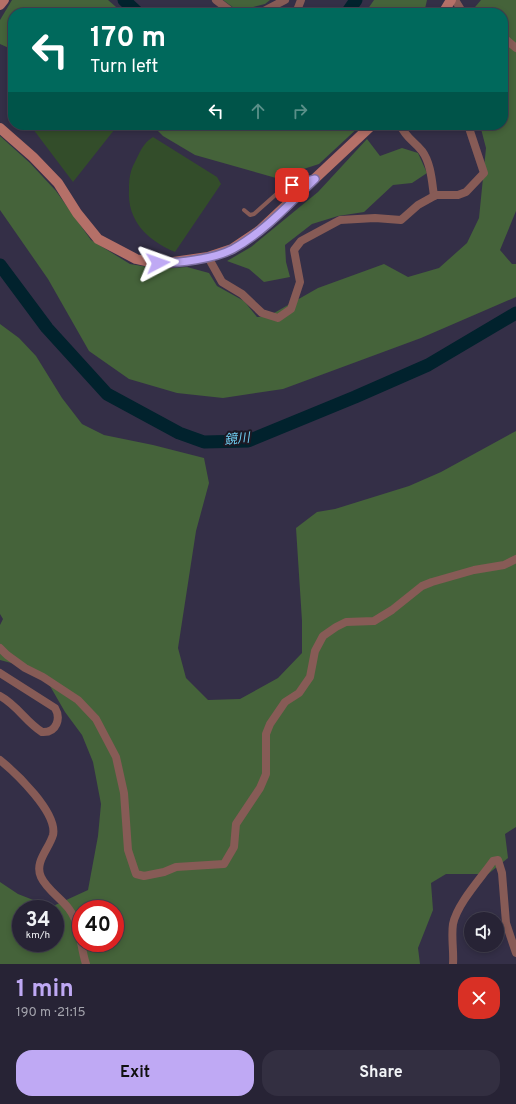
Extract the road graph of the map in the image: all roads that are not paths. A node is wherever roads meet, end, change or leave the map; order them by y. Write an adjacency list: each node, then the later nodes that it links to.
1 (4, 0): 4 (street)
2 (216, 0): 5 (street)
3 (285, 0): 6 (street)
4 (0, 5)
5 (226, 8)
6 (270, 8)
7 (508, 41): 8 (street)
8 (516, 48)
9 (0, 128): 16 (street)
10 (367, 130): 13 (street)
11 (402, 130): 14 (street)
12 (470, 130): 14 (street)
13 (315, 179): 15 (lane); 16 (street)
14 (434, 196): 16 (street)
15 (244, 210)
16 (208, 258)
17 (516, 559): 18 (street)
18 (0, 648)
19 (0, 673): 20 (street)
20 (0, 696)
21 (0, 760): 23 (street)
22 (516, 953): 24 (street)
23 (86, 964)
24 (452, 964)

